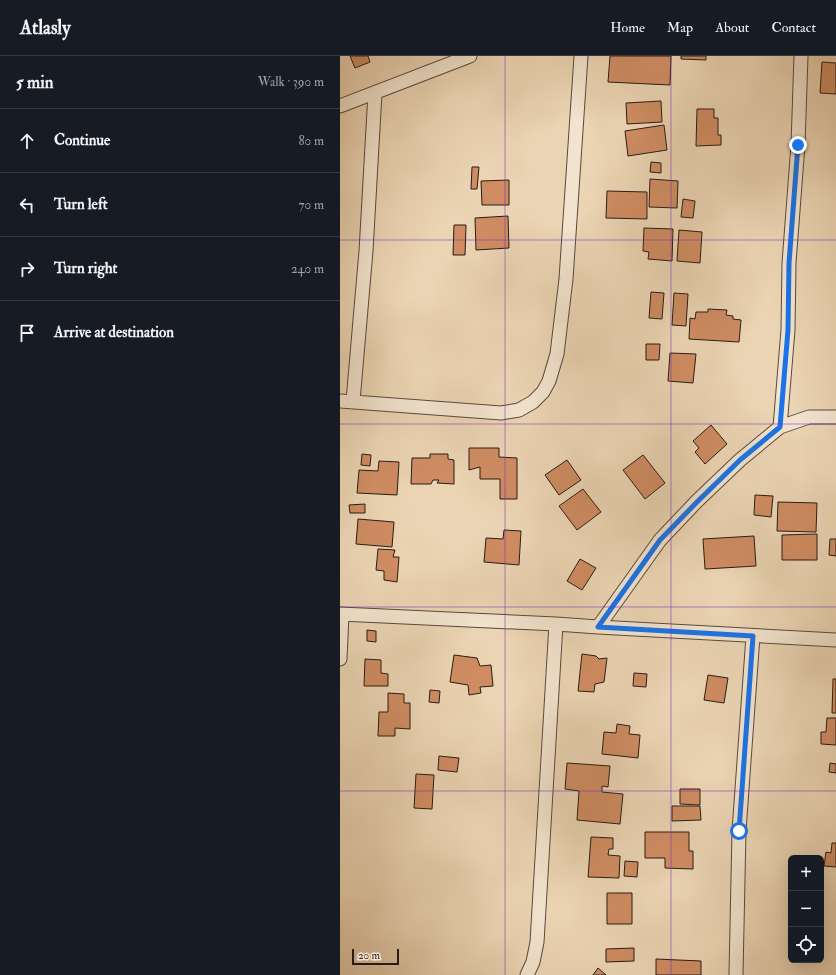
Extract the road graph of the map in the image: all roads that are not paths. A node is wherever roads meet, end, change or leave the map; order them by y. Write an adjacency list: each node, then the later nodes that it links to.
1 (470, 56): 4 (street)
2 (581, 56): 6 (street)
3 (801, 56): 8 (street)
4 (375, 93): 5 (street); 6 (street)
5 (340, 106)
6 (347, 401)
7 (836, 417): 8 (street)
8 (780, 427): 11 (street)
9 (341, 614): 10 (street); 14 (street)
10 (556, 624): 11 (street); 15 (street)
11 (598, 627): 12 (street)
12 (753, 636): 13 (street); 16 (street)
13 (836, 640)
14 (340, 660)
15 (527, 975)
16 (736, 975)

